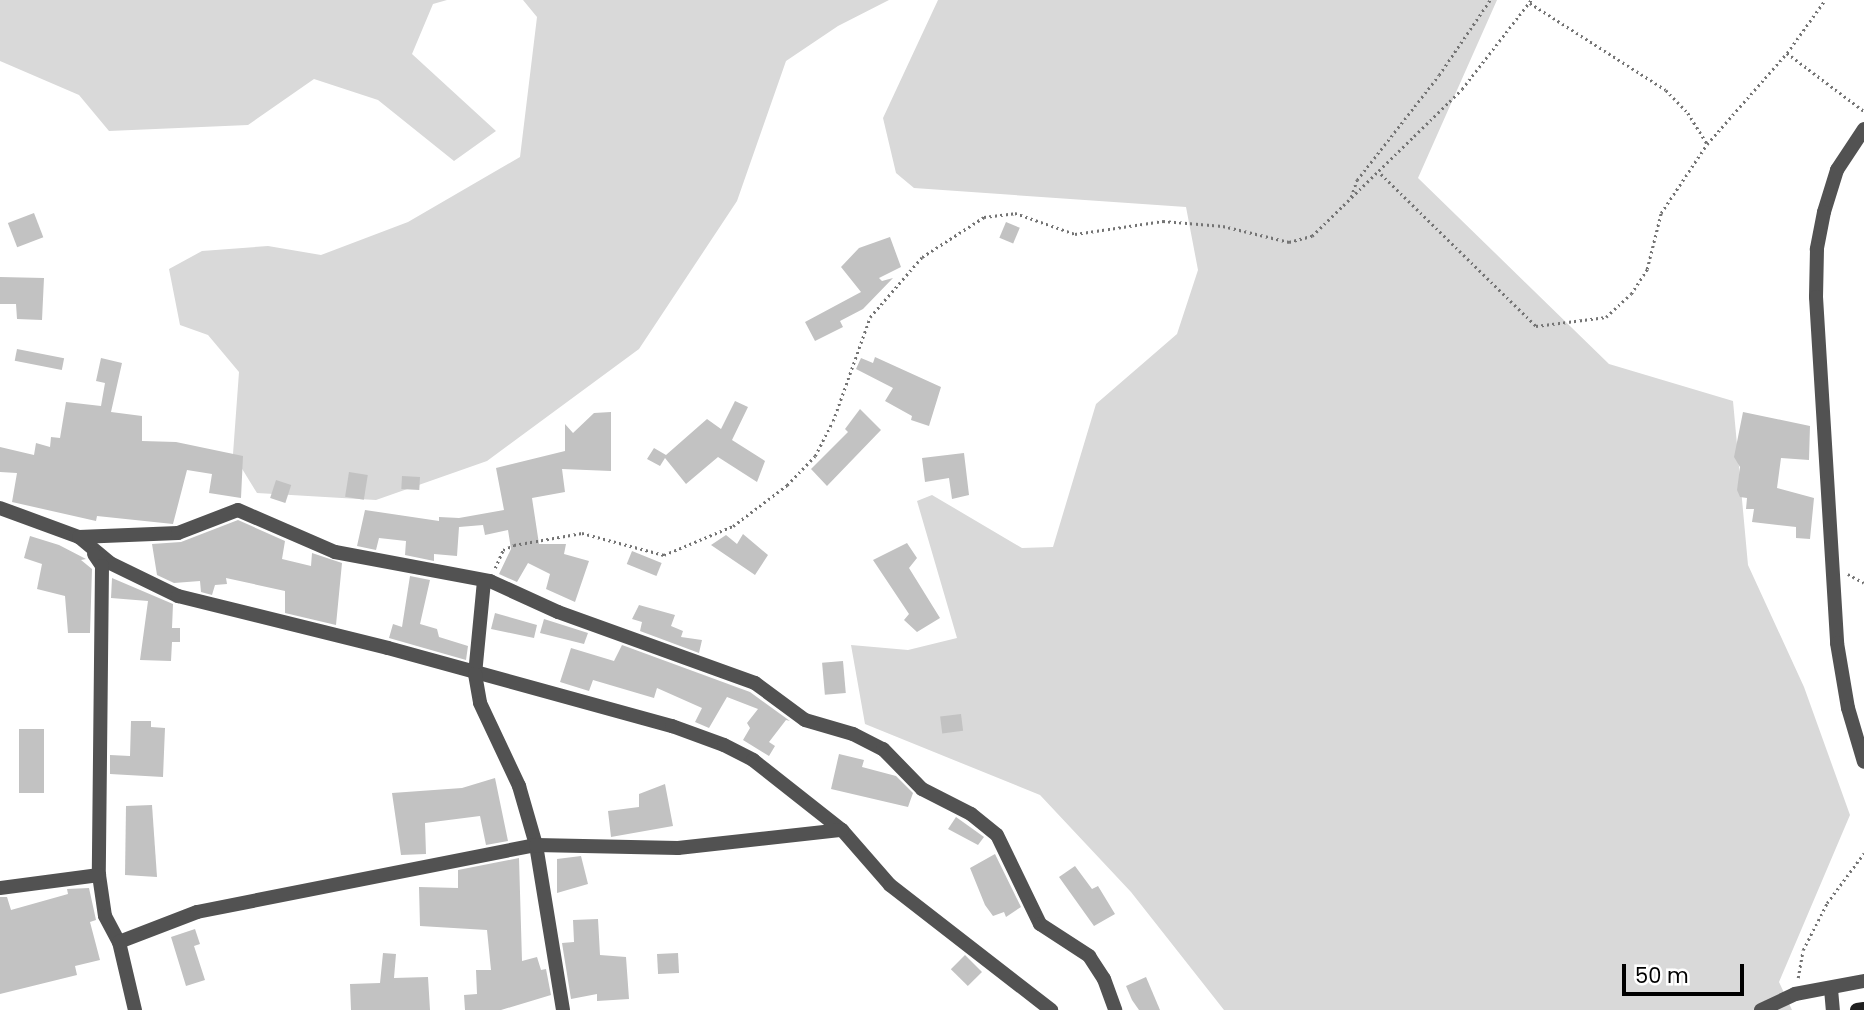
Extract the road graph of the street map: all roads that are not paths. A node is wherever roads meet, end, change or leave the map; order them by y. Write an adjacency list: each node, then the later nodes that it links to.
1 (1864, 129): 6 (street)
2 (0, 508): 3 (street)
3 (79, 537): 4 (street); 5 (street); 9 (street)
4 (487, 581): 5 (street); 17 (street)
5 (475, 674): 7 (street); 8 (street)
6 (1864, 762)
7 (842, 830): 8 (street); 16 (street)
8 (536, 845): 11 (street); 15 (street)
9 (99, 875): 10 (street); 11 (street)
10 (0, 888)
11 (119, 942): 14 (street)
12 (1864, 981): 13 (street)
13 (1831, 989): 18 (street); 19 (street)
14 (135, 1010)
15 (563, 1010)
16 (1051, 1010)
17 (1115, 1010)
18 (1761, 1010)
19 (1833, 1010)

